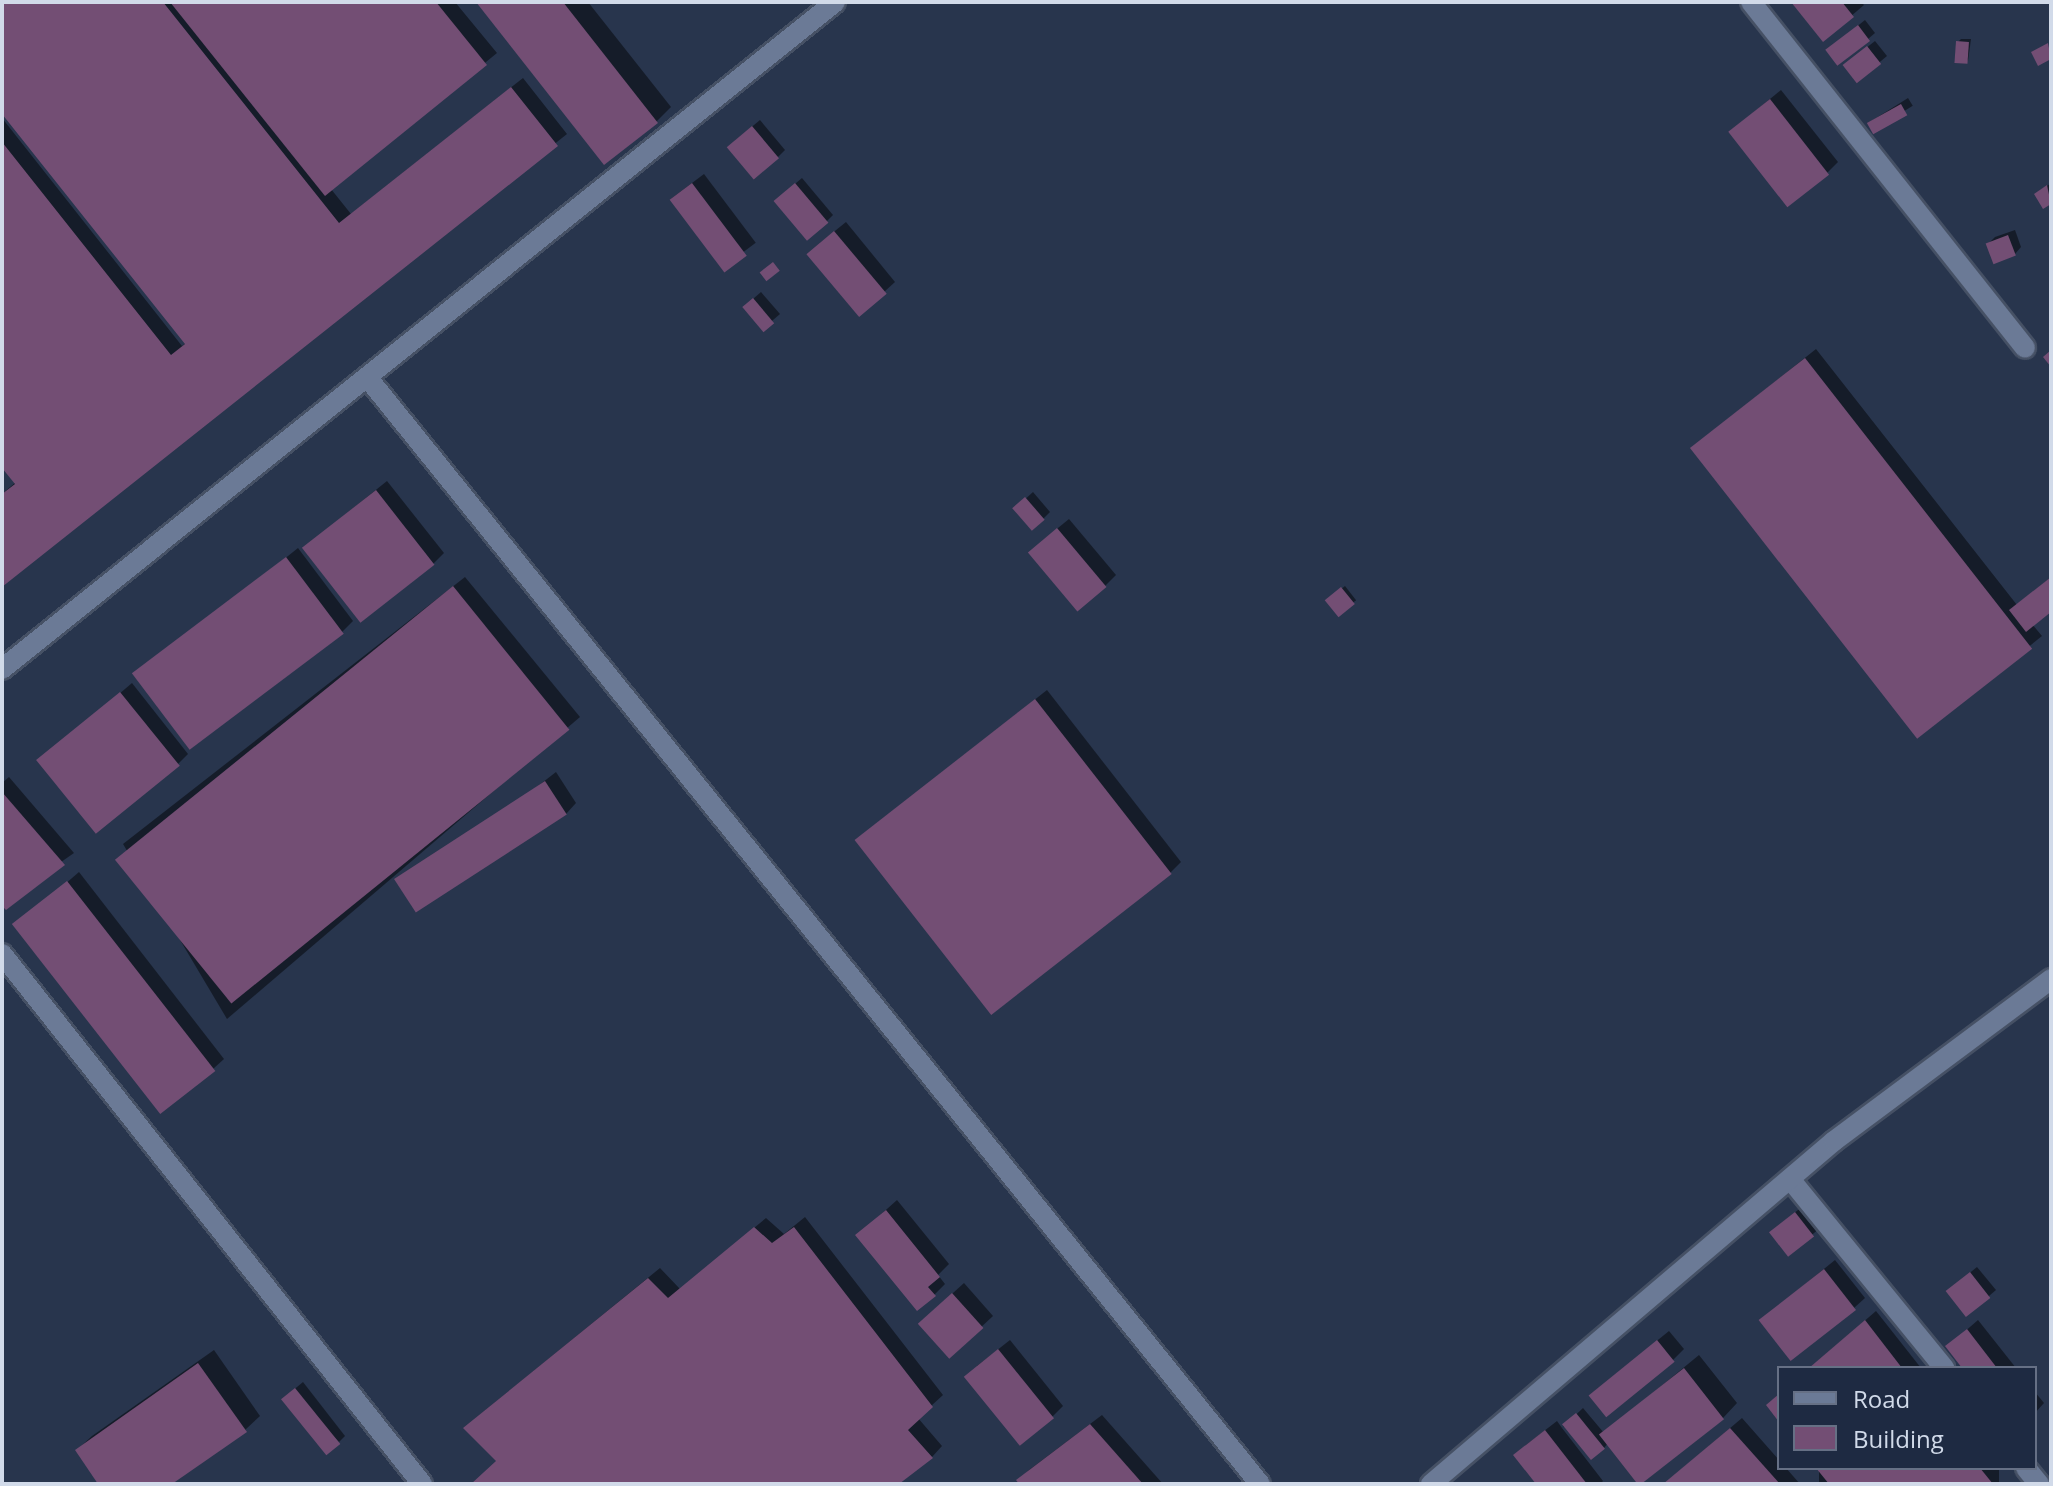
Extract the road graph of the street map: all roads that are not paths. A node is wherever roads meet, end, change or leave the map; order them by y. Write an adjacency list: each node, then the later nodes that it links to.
1 (1751, 2): 3 (street)
2 (829, 5): 4 (street)
3 (2025, 348)
4 (367, 377): 5 (street); 11 (street)
5 (2, 669)
6 (2, 954): 10 (street)
7 (2051, 979): 8 (street)
8 (1790, 1179): 9 (street); 12 (street)
9 (1942, 1366)
10 (422, 1484)
11 (1260, 1484)
12 (1431, 1484)

